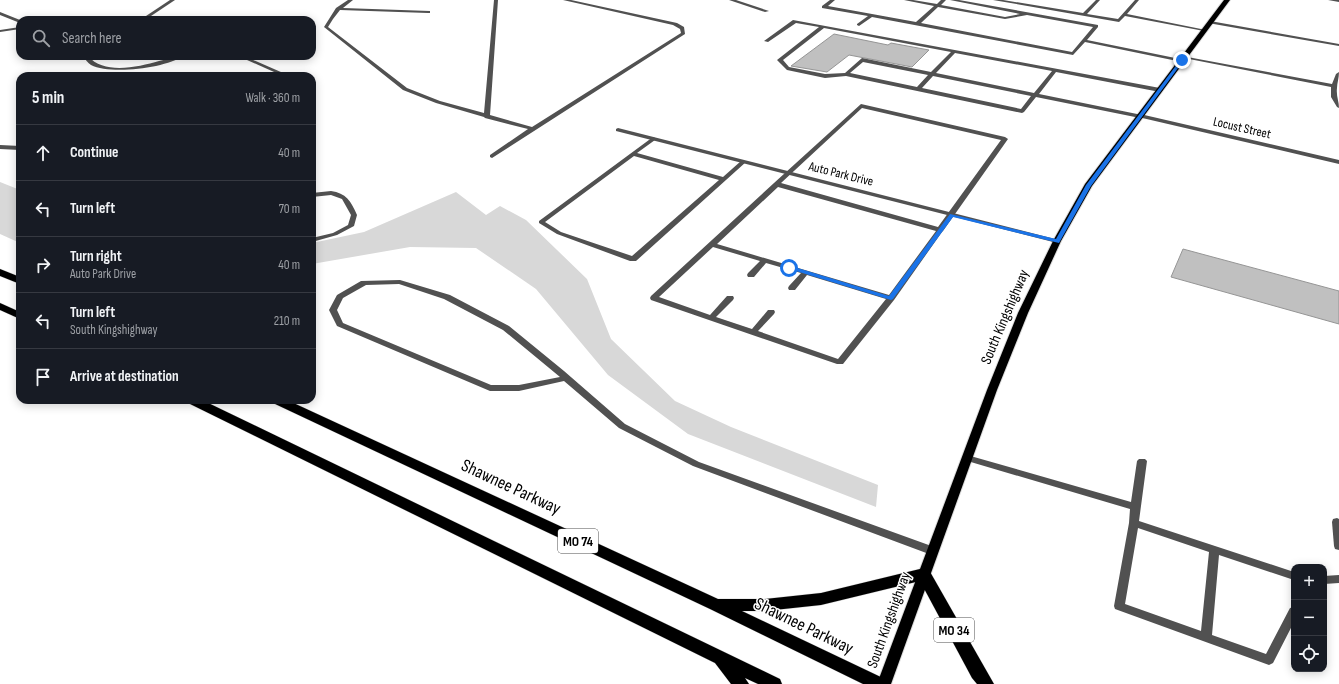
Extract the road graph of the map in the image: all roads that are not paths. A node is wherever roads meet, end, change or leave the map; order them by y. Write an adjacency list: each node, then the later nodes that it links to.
1 (173, 0): 24 (street)
2 (351, 0): 17 (street)
3 (496, 0): 53 (street)
4 (565, 0): 54 (street)
5 (731, 0): 18 (street)
6 (833, 0): 25 (street)
7 (906, 0): 16 (street)
8 (944, 0): 16 (street)
9 (952, 0): 21 (street)
10 (995, 0): 22 (street)
11 (1098, 0): 22 (street)
12 (1137, 0): 23 (street)
13 (1227, 0): 27 (main road, South Kingshighway)
14 (1330, 0): 15 (street)
15 (1339, 1)
16 (938, 6): 21 (street); 28 (street)
17 (338, 8): 19 (street); 53 (street)
18 (767, 11)
19 (428, 12)
20 (0, 13): 26 (street)
21 (1027, 13): 35 (street)
22 (1084, 15): 23 (street)
23 (1125, 15): 32 (street)
24 (148, 16)
25 (871, 16): 28 (street); 29 (street)
26 (16, 20)
27 (1210, 22): 32 (main road, South Kingshighway); 36 (street)
28 (917, 24): 35 (street)
29 (859, 25)
30 (823, 26): 34 (street); 37 (street); 44 (street)
31 (16, 29): 33 (street)
32 (1204, 30): 38 (main road, South Kingshighway)
33 (0, 31)
34 (766, 41)
35 (1084, 41): 38 (street)
36 (1339, 45)
37 (954, 51): 42 (street); 45 (street)
38 (1183, 58): 47 (street); 49 (main road, South Kingshighway)
39 (88, 60): 40 (street)
40 (169, 60)
41 (249, 60): 43 (street)
42 (1055, 70): 49 (street); 50 (street)
43 (278, 72)
44 (846, 74): 45 (street, Locust Street); 48 (street)
45 (932, 74): 48 (street); 50 (street, Locust Street)
46 (1339, 74): 47 (street)
47 (1334, 86): 51 (street)
48 (918, 89): 50 (street)
49 (1160, 90): 52 (main road, South Kingshighway)
50 (1035, 95): 52 (street, Locust Street)
51 (1339, 106)
52 (1140, 116): 62 (street, Locust Street); 70 (main road, South Kingshighway)
53 (487, 117): 54 (street)
54 (533, 129): 60 (street)
55 (618, 130): 56 (street, Auto Park Drive)
56 (653, 139): 59 (street); 61 (street, Auto Park Drive)
57 (0, 147): 58 (street)
58 (16, 148)
59 (633, 154): 64 (street); 64 (street)
60 (492, 156)
61 (743, 162): 63 (street, Auto Park Drive); 64 (street)
62 (1339, 162)
63 (788, 173): 65 (street); 67 (street, Auto Park Drive); 67 (street)
64 (724, 179)
65 (776, 184): 68 (street); 71 (street)
66 (316, 194): 69 (street)
67 (952, 215): 68 (street); 70 (street, Auto Park Drive)
68 (941, 230): 79 (street)
69 (316, 239)
70 (1057, 241): 88 (main road, South Kingshighway)
71 (711, 244): 72 (street); 83 (street)
72 (765, 260): 74 (street); 75 (street)
73 (0, 272): 76 (highway)
74 (805, 273): 77 (street); 79 (street)
75 (751, 276)
76 (16, 279)
77 (792, 288)
78 (730, 298): 83 (street)
79 (891, 298): 84 (street)
80 (0, 306): 82 (highway)
81 (771, 312): 84 (street)
82 (16, 314)
83 (711, 318): 84 (street)
84 (754, 332)
85 (566, 378): 85 (street); 95 (street)
86 (200, 404): 103 (highway)
87 (286, 404): 100 (highway, Shawnee Parkway / MO 74)
88 (967, 458): 90 (street); 95 (main road, South Kingshighway)
89 (1142, 460): 90 (street)
90 (1135, 507): 92 (street)
91 (1337, 522): 93 (street)
92 (1134, 524): 94 (street); 102 (street)
93 (1339, 546)
94 (1214, 550): 97 (street); 102 (street)
95 (932, 551): 96 (main road, South Kingshighway)
96 (924, 574): 100 (highway); 107 (main road, South Kingshighway); 108 (highway, MO 34)
97 (1291, 575)
98 (1339, 579): 99 (street)
99 (1327, 580)
100 (715, 605): 106 (highway, Shawnee Parkway / MO 74)
101 (1291, 617): 102 (street)
102 (1206, 637)
103 (718, 657): 104 (highway); 105 (highway)
104 (741, 684)
105 (774, 684)
106 (879, 684)
107 (884, 684)
108 (986, 684)

